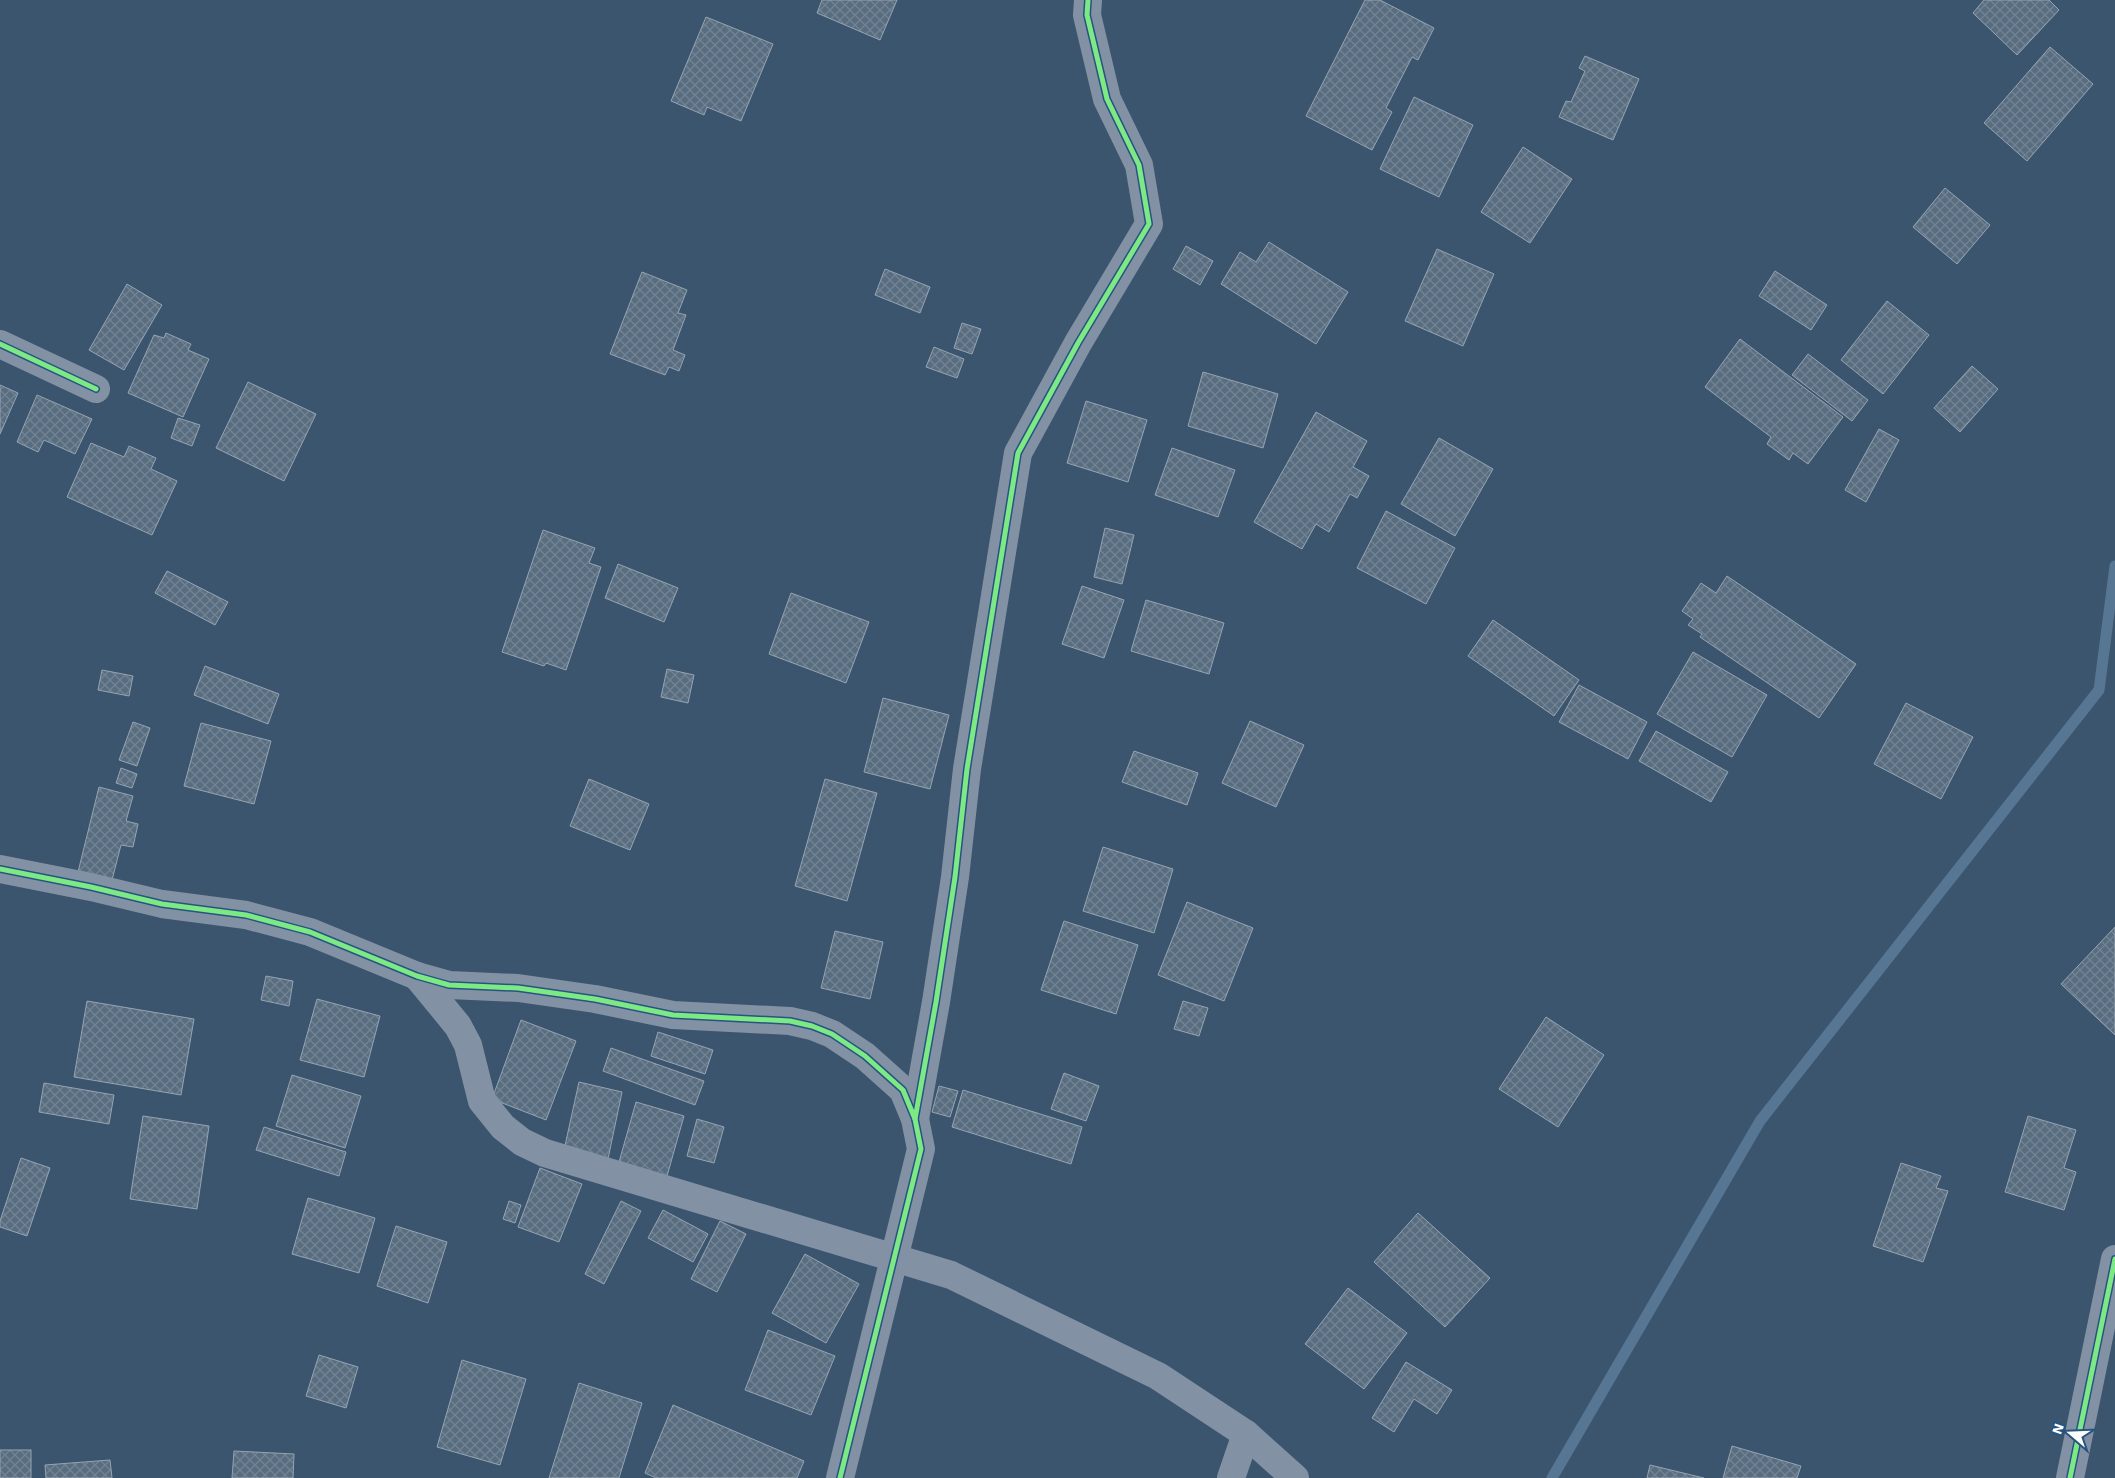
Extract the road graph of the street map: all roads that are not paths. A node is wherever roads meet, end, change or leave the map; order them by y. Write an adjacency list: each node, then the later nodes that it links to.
1 (1088, 0): 6 (street)
2 (0, 344): 3 (street)
3 (96, 390)
4 (0, 869): 5 (street)
5 (417, 976): 6 (street); 7 (street)
6 (915, 1119): 7 (street)
7 (896, 1257): 9 (street); 10 (street)
8 (2115, 1259): 13 (street)
9 (1246, 1434): 11 (street); 12 (street)
10 (840, 1478)
11 (1231, 1478)
12 (1295, 1478)
13 (2070, 1478)

